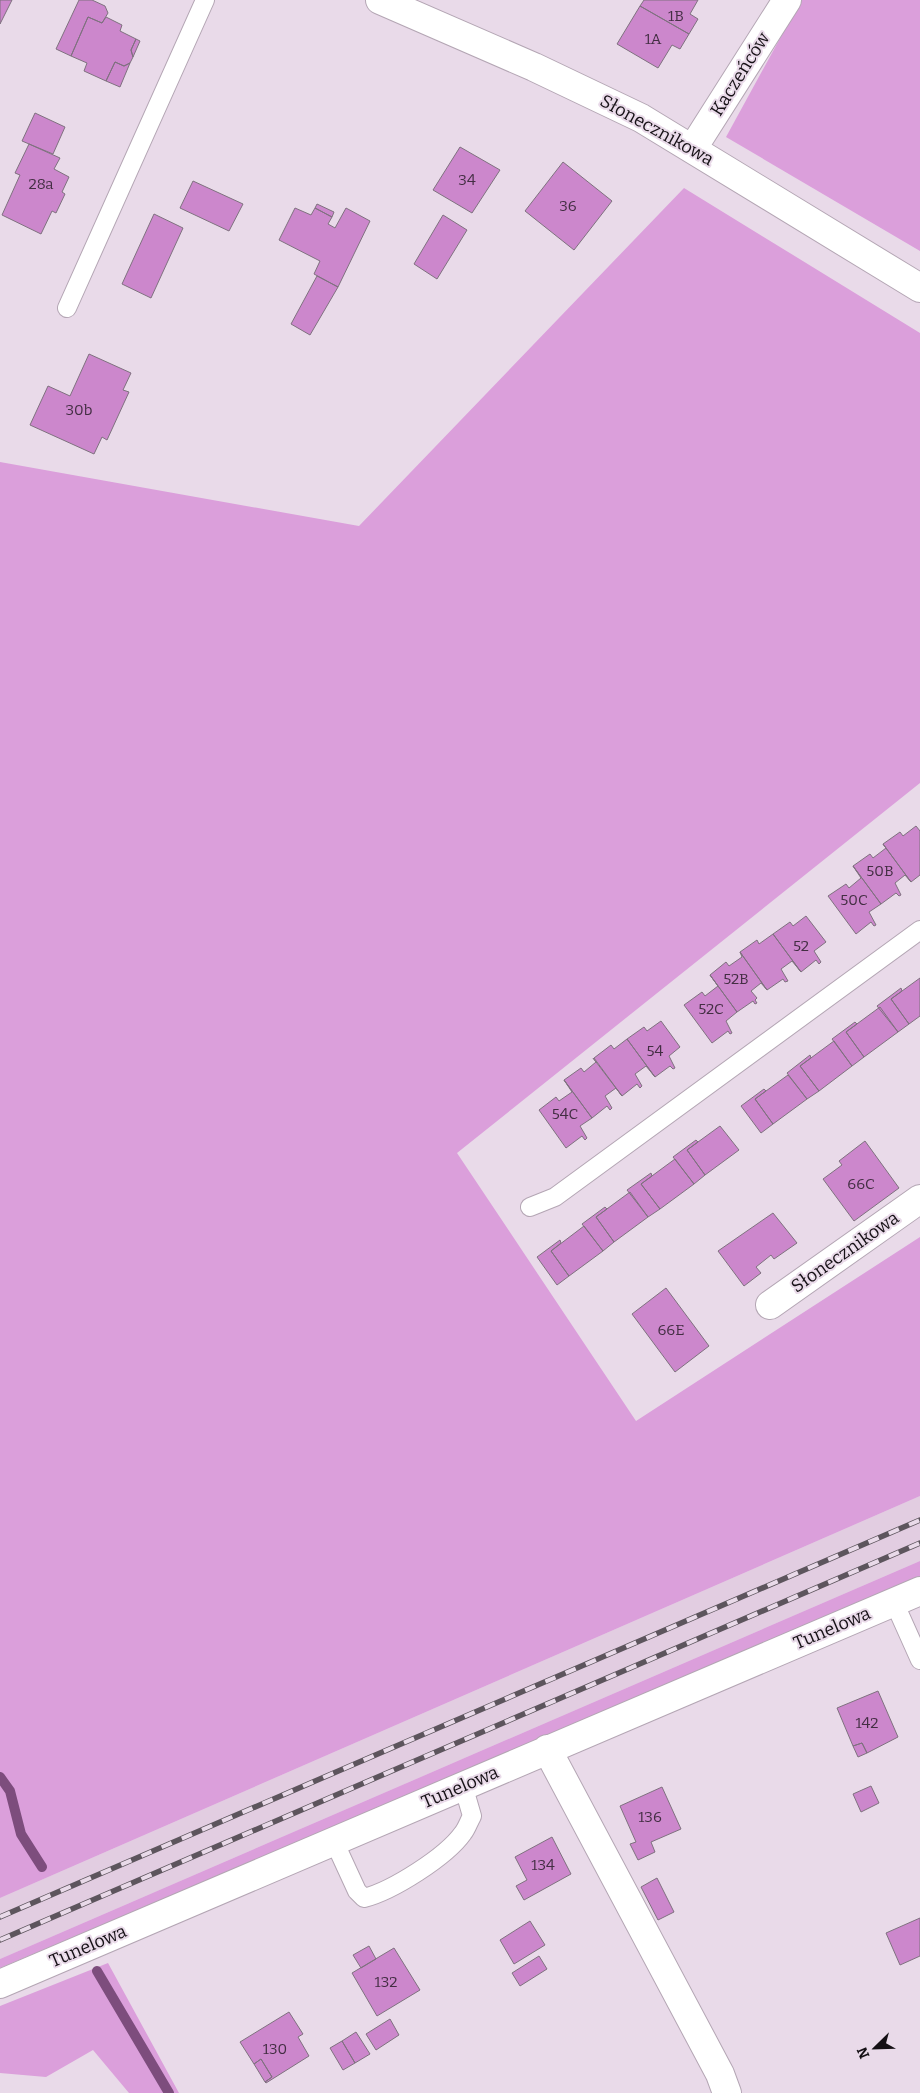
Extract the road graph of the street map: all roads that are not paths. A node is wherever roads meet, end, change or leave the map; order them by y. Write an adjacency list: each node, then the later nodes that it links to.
1 (205, 0): 6 (lane)
2 (380, 0): 4 (street, Słonecznikowa)
3 (787, 0): 4 (street, Kaczeńców)
4 (694, 148): 5 (street, Słonecznikowa)
5 (920, 288)
6 (67, 308)
7 (920, 930): 9 (lane)
8 (920, 1199): 10 (street, Słonecznikowa)
9 (530, 1207)
10 (770, 1305)
11 (920, 1591): 12 (street, Tunelowa)
12 (894, 1602): 13 (lane); 14 (street, Tunelowa)
13 (920, 1660)
14 (547, 1749): 15 (street, Tunelowa); 18 (street)
15 (463, 1785): 16 (street, Tunelowa); 16 (lane)
16 (334, 1842): 17 (street, Tunelowa)
17 (0, 1984)
18 (727, 2093)

